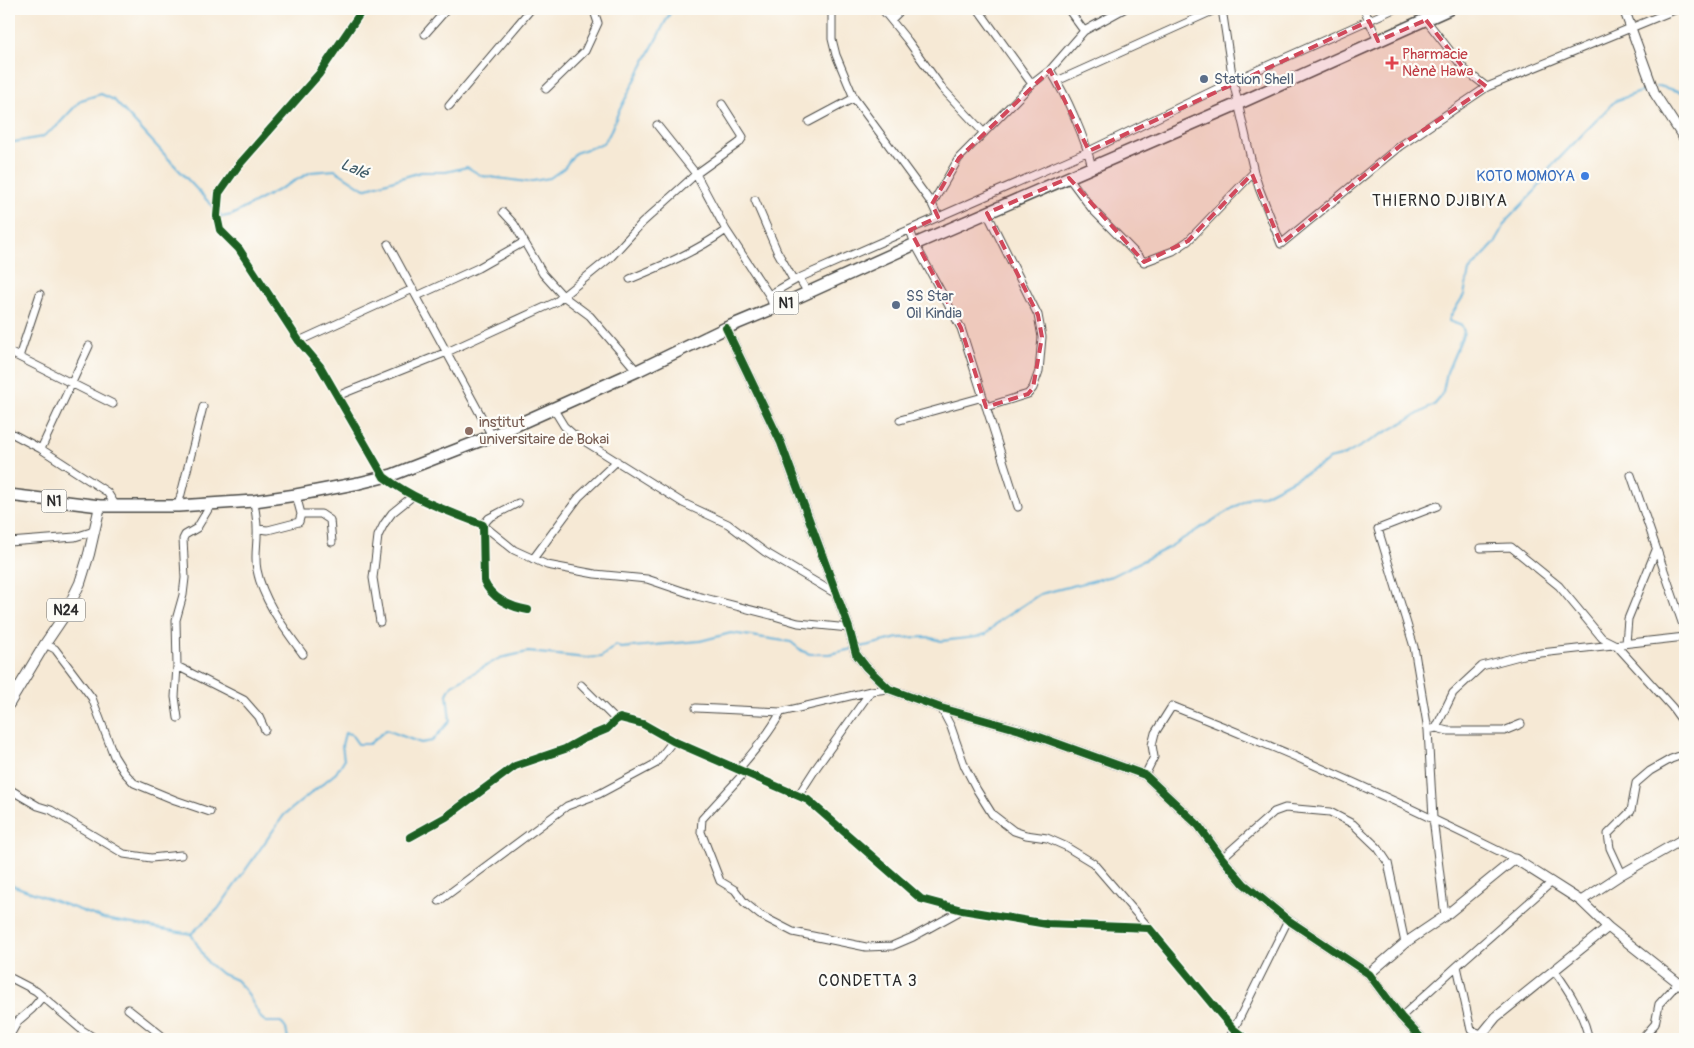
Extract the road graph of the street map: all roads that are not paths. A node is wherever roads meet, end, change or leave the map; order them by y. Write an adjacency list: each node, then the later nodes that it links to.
1 (363, 9): 63 (street)
2 (447, 9): 23 (street)
3 (531, 9): 34 (street)
4 (591, 9): 30 (street)
5 (832, 9): 31 (street)
6 (882, 9): 18 (street)
7 (902, 9): 18 (street)
8 (978, 9): 28 (street)
9 (1068, 9): 22 (street)
10 (1124, 9): 22 (street)
11 (1217, 9): 26 (street)
12 (1222, 9): 27 (street)
13 (1364, 9): 19 (street)
14 (1394, 9): 19 (street)
15 (1449, 9): 20 (highway, N1)
16 (1624, 9): 21 (street)
17 (1677, 9): 21 (street)
18 (890, 20): 37 (street)
19 (1369, 20): 24 (street); 27 (street)
20 (1426, 20): 24 (highway, N1); 29 (street)
21 (1632, 27): 29 (street); 38 (street)
22 (1084, 30): 25 (street)
23 (425, 34)
24 (1378, 41): 33 (highway, N1)
25 (1050, 70): 26 (street); 28 (street)
26 (1057, 81): 39 (street)
27 (1233, 81): 33 (street); 39 (street)
28 (1032, 84): 37 (street)
29 (1487, 87): 41 (street)
30 (546, 89)
31 (854, 98): 35 (street); 45 (street)
32 (722, 104): 42 (street)
33 (1238, 104): 40 (highway, N1); 41 (street)
34 (449, 106)
35 (809, 122)
36 (657, 125): 42 (street)
37 (984, 133): 45 (street)
38 (1685, 140)
39 (1089, 151): 40 (street); 48 (street)
40 (1092, 168): 43 (highway, N1)
41 (1254, 172): 43 (street)
42 (696, 174): 49 (street); 60 (street)
43 (1069, 178): 47 (highway, N1)
44 (755, 200): 55 (street)
45 (932, 204): 48 (street)
46 (503, 212): 51 (street)
47 (987, 213): 53 (highway, N1); 74 (street)
48 (938, 217): 50 (street)
49 (726, 230): 54 (street); 59 (street)
50 (910, 230): 53 (street); 55 (street)
51 (524, 242): 56 (street); 60 (street)
52 (388, 244): 56 (street)
53 (915, 244): 57 (highway, N1); 71 (street)
54 (630, 279)
55 (797, 280): 57 (street); 59 (street)
56 (415, 292): 63 (street); 66 (street)
57 (808, 293): 61 (highway, N1)
58 (40, 294): 67 (street)
59 (769, 295): 61 (street)
60 (563, 296): 66 (street); 68 (street)
61 (774, 308): 62 (highway, N1)
62 (726, 328): 68 (highway, N1); 103 (street)
63 (299, 341): 70 (street)
64 (89, 346): 69 (street)
65 (9, 352): 67 (street)
66 (447, 352): 70 (street); 78 (street)
67 (19, 357): 69 (street)
68 (637, 372): 75 (highway, N1)
69 (73, 384): 72 (street); 79 (street)
70 (337, 396): 82 (street)
71 (983, 397): 74 (street); 76 (street)
72 (113, 404)
73 (203, 407): 91 (street)
74 (986, 407): 93 (street)
75 (553, 408): 78 (highway, N1); 80 (street)
76 (900, 420)
77 (9, 432): 79 (street)
78 (492, 436): 82 (highway, N1)
79 (41, 448): 90 (street)
80 (617, 461): 102 (street); 103 (street)
81 (1631, 475): 101 (street)
82 (384, 477): 84 (highway, N1); 85 (street)
83 (9, 495): 89 (highway, N1)
84 (296, 495): 86 (highway, N1); 94 (street)
85 (413, 496): 95 (street); 105 (street)
86 (254, 501): 87 (highway, N1); 96 (street)
87 (212, 503): 91 (highway, N1); 113 (street)
88 (518, 503): 95 (street)
89 (100, 506): 90 (highway, N1); 97 (main road, N24)
90 (116, 506): 91 (highway, N1)
91 (178, 506)
92 (1437, 506): 125 (street)
93 (1018, 507)
94 (301, 514): 96 (street); 99 (street)
95 (483, 525): 102 (street); 104 (street)
96 (257, 529): 112 (street)
97 (94, 531): 98 (street); 110 (main road, N24)
98 (9, 542)
99 (332, 542)
100 (1482, 548): 111 (street)
101 (1656, 550): 107 (street); 109 (street)
102 (533, 559): 106 (street)
103 (836, 593): 106 (street)
104 (528, 610)
105 (380, 622)
106 (849, 628): 115 (street)
107 (1685, 631)
108 (1685, 637): 109 (street)
109 (1626, 643): 111 (street)
110 (44, 644): 117 (main road, N24); 133 (street)
111 (1616, 645): 124 (street); 125 (street)
112 (303, 654)
113 (177, 666): 121 (street); 126 (street)
114 (581, 685): 122 (street)
115 (889, 689): 116 (street); 119 (street)
116 (871, 691): 120 (street); 132 (street)
117 (9, 704)
118 (696, 708): 120 (street)
119 (941, 708): 130 (street); 148 (street)
120 (781, 712): 129 (street)
121 (178, 718)
122 (616, 720): 127 (street); 135 (street)
123 (1521, 724): 125 (street)
124 (1685, 725)
125 (1432, 729): 134 (street)
126 (265, 730)
127 (673, 741): 129 (street); 142 (street)
128 (1685, 754): 140 (street)
129 (741, 772): 132 (street); 144 (street)
130 (1145, 775): 134 (street); 138 (street)
131 (9, 789): 137 (street)
132 (798, 796): 144 (street)
133 (210, 812)
134 (1433, 818): 139 (street); 145 (street)
135 (410, 837)
136 (1685, 838): 140 (street)
137 (181, 855)
138 (1222, 858): 146 (street); 149 (street)
139 (1515, 859): 141 (street); 145 (street)
140 (1622, 874): 143 (street)
141 (1552, 882): 143 (street); 150 (street)
142 (439, 901)
143 (1581, 901): 147 (street)
144 (962, 910): 148 (street)
145 (1445, 916): 149 (street)
146 (1288, 920): 152 (street); 158 (street)
147 (1608, 927): 151 (street); 154 (street)
148 (1149, 928): 158 (street)
149 (1405, 943): 152 (street)
150 (1457, 966): 157 (street); 160 (street)
151 (1554, 970): 160 (street); 166 (street)
152 (1369, 974): 157 (street)
153 (9, 977): 155 (street)
154 (1682, 985): 167 (street)
155 (42, 997): 159 (street); 161 (street)
156 (128, 1010): 162 (street)
157 (1401, 1017): 165 (street)
158 (1233, 1029): 163 (street); 164 (street)
159 (12, 1037)
160 (1479, 1037)
161 (96, 1039)
162 (166, 1039)
163 (1228, 1039)
164 (1246, 1039)
165 (1422, 1039)
166 (1589, 1039)
167 (1642, 1039)

